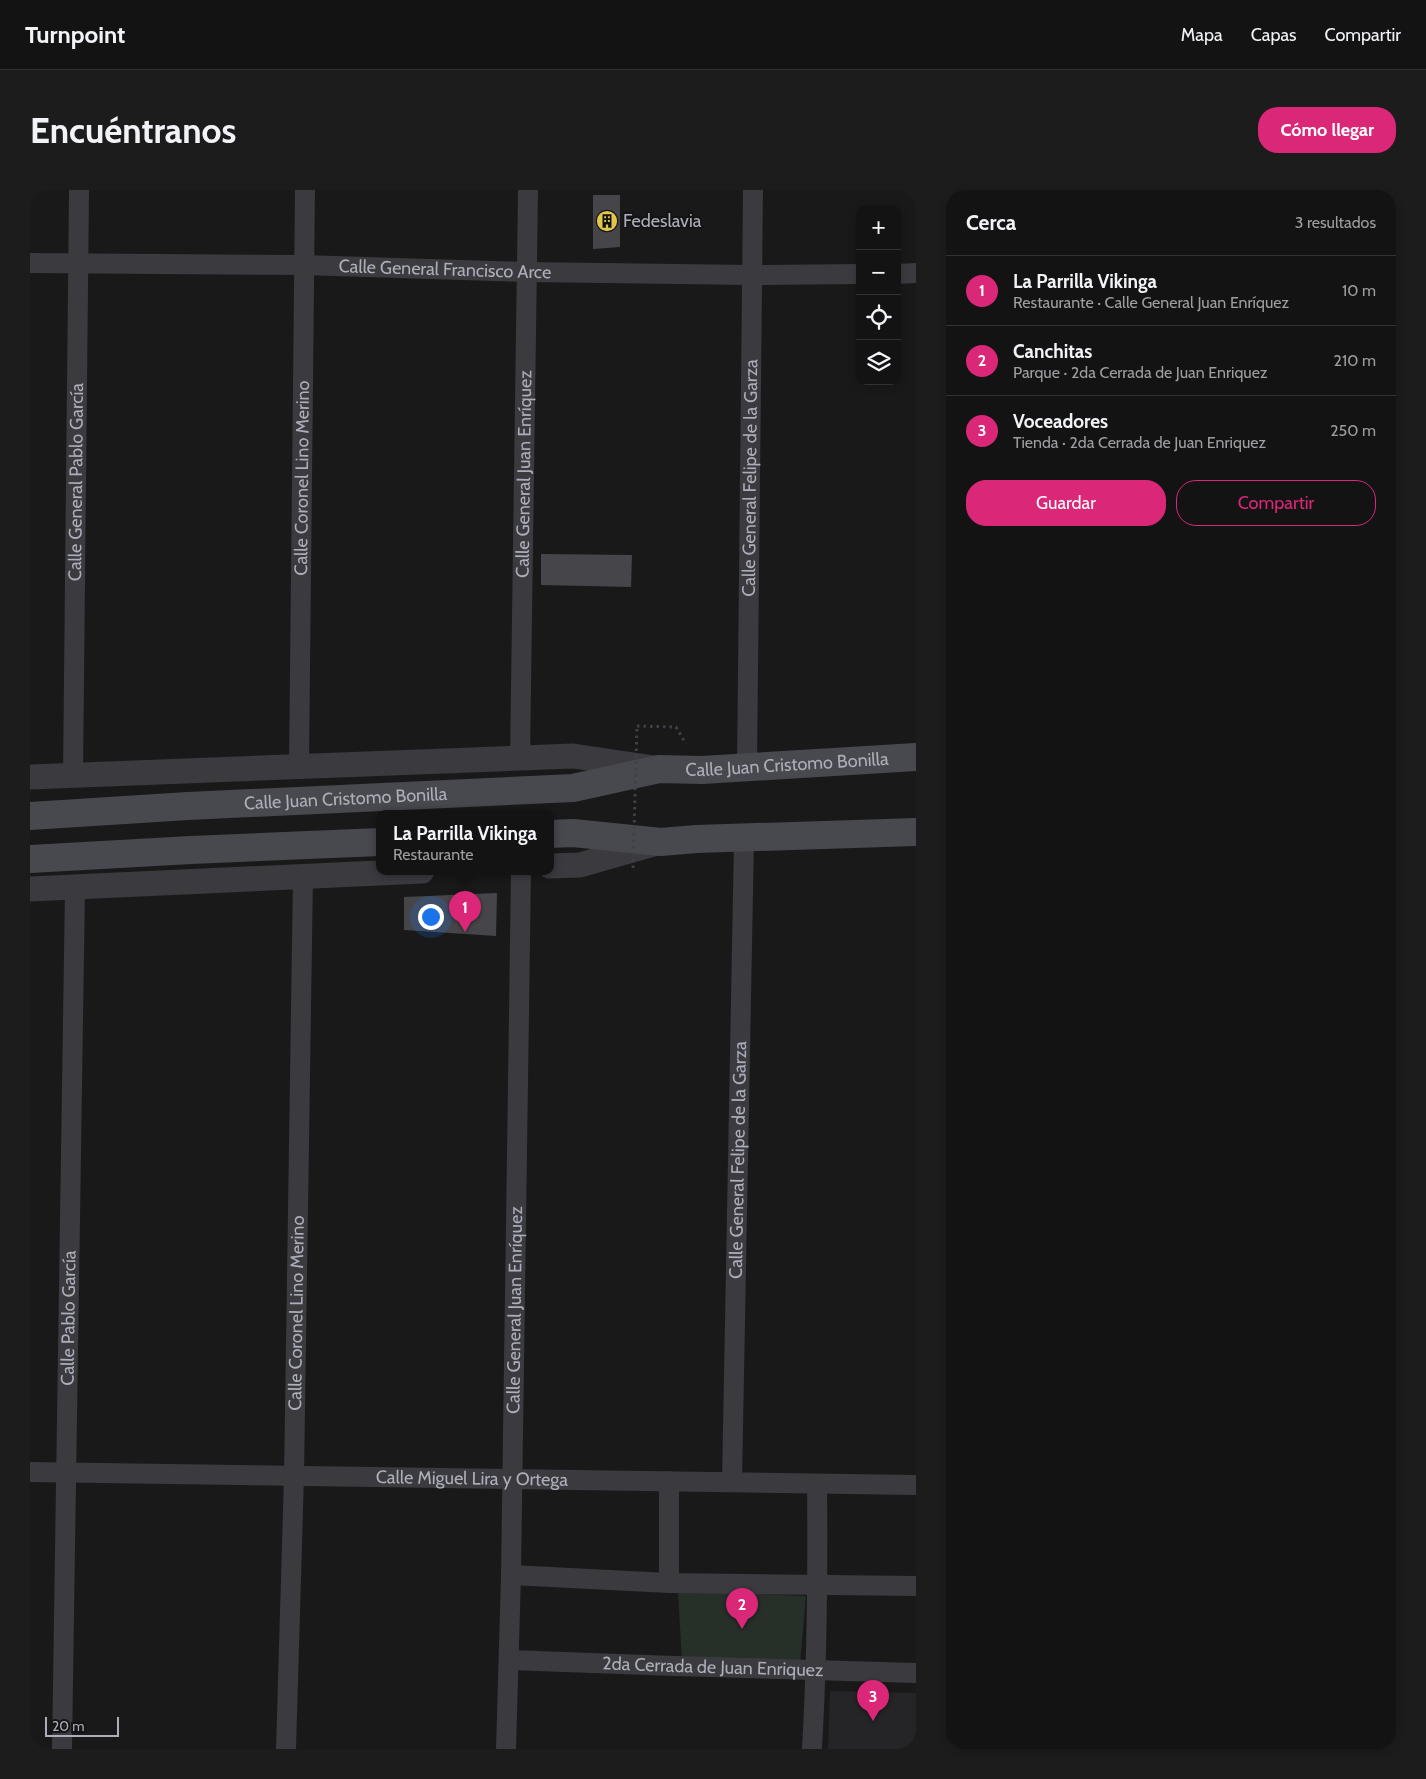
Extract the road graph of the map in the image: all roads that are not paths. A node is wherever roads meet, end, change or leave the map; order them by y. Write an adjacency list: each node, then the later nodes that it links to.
1 (79, 190): 6 (street, Calle General Pablo García)
2 (305, 190): 7 (street, Calle Coronel Lino Merino)
3 (528, 190): 8 (street, Calle General Juan Enríquez)
4 (753, 190): 12 (street, Calle General Felipe de la Garza)
5 (30, 263): 6 (street, Calle General Francisco Arce)
6 (79, 264): 7 (street, Calle General Francisco Arce); 18 (street, Calle General Pablo García)
7 (303, 265): 8 (street, Calle General Francisco Arce); 15 (street, Calle Coronel Lino Merino)
8 (527, 272): 12 (street, Calle General Francisco Arce); 14 (street, Calle General Juan Enríquez)
9 (856, 274): 12 (street, Calle General Francisco Arce)
10 (901, 274): 11 (street)
11 (916, 274)
12 (751, 276): 16 (street, Calle General Felipe de la Garza)
13 (916, 757): 16 (main road, Calle Juan Cristomo Bonilla)
14 (520, 759): 15 (street, Calle Juan Cristomo Bonilla); 17 (street, Calle Juan Cristomo Bonilla)
15 (299, 766): 18 (street, Calle Juan Cristomo Bonilla)
16 (747, 768): 17 (main road, Calle Juan Cristomo Bonilla)
17 (659, 769): 20 (main road, Calle Juan Cristomo Bonilla)
18 (73, 776): 19 (street, Calle Juan Cristomo Bonilla)
19 (30, 777)
20 (30, 816)
21 (916, 832): 23 (main road)
22 (554, 834): 25 (main road)
23 (744, 838): 25 (main road); 38 (street, Calle General Felipe de la Garza)
24 (376, 842): 26 (main road)
25 (661, 842): 27 (street)
26 (30, 859)
27 (554, 866)
28 (376, 873): 30 (street)
29 (521, 875): 36 (street, Calle General Juan Enríquez)
30 (303, 876): 31 (street); 35 (street, Calle Coronel Lino Merino)
31 (75, 888): 32 (street); 34 (street, Calle Pablo García)
32 (30, 889)
33 (30, 1472): 34 (street, Calle Miguel Lira y Ortega)
34 (66, 1472): 35 (street, Calle Miguel Lira y Ortega); 48 (street, Calle Pablo García)
35 (294, 1476): 36 (street, Calle Miguel Lira y Ortega); 49 (street, Calle Coronel Lino Merino)
36 (512, 1480): 37 (street, Calle Miguel Lira y Ortega); 41 (street, Calle General Juan Enríquez)
37 (669, 1481): 38 (street, Calle Miguel Lira y Ortega); 42 (street)
38 (732, 1482): 39 (street, Calle Miguel Lira y Ortega)
39 (817, 1484): 40 (street, Calle Miguel Lira y Ortega); 43 (street)
40 (916, 1485)
41 (510, 1575): 42 (street); 45 (street, Calle General Juan Enríquez)
42 (669, 1583): 43 (street)
43 (818, 1584): 44 (street); 46 (street)
44 (916, 1586)
45 (509, 1660): 46 (street, 2da Cerrada de Juan Enriquez); 50 (street, Calle General Juan Enríquez)
46 (817, 1670): 47 (street, 2da Cerrada de Juan Enriquez); 51 (street)
47 (916, 1673)
48 (62, 1749)
49 (286, 1749)
50 (506, 1749)
51 (812, 1749)

